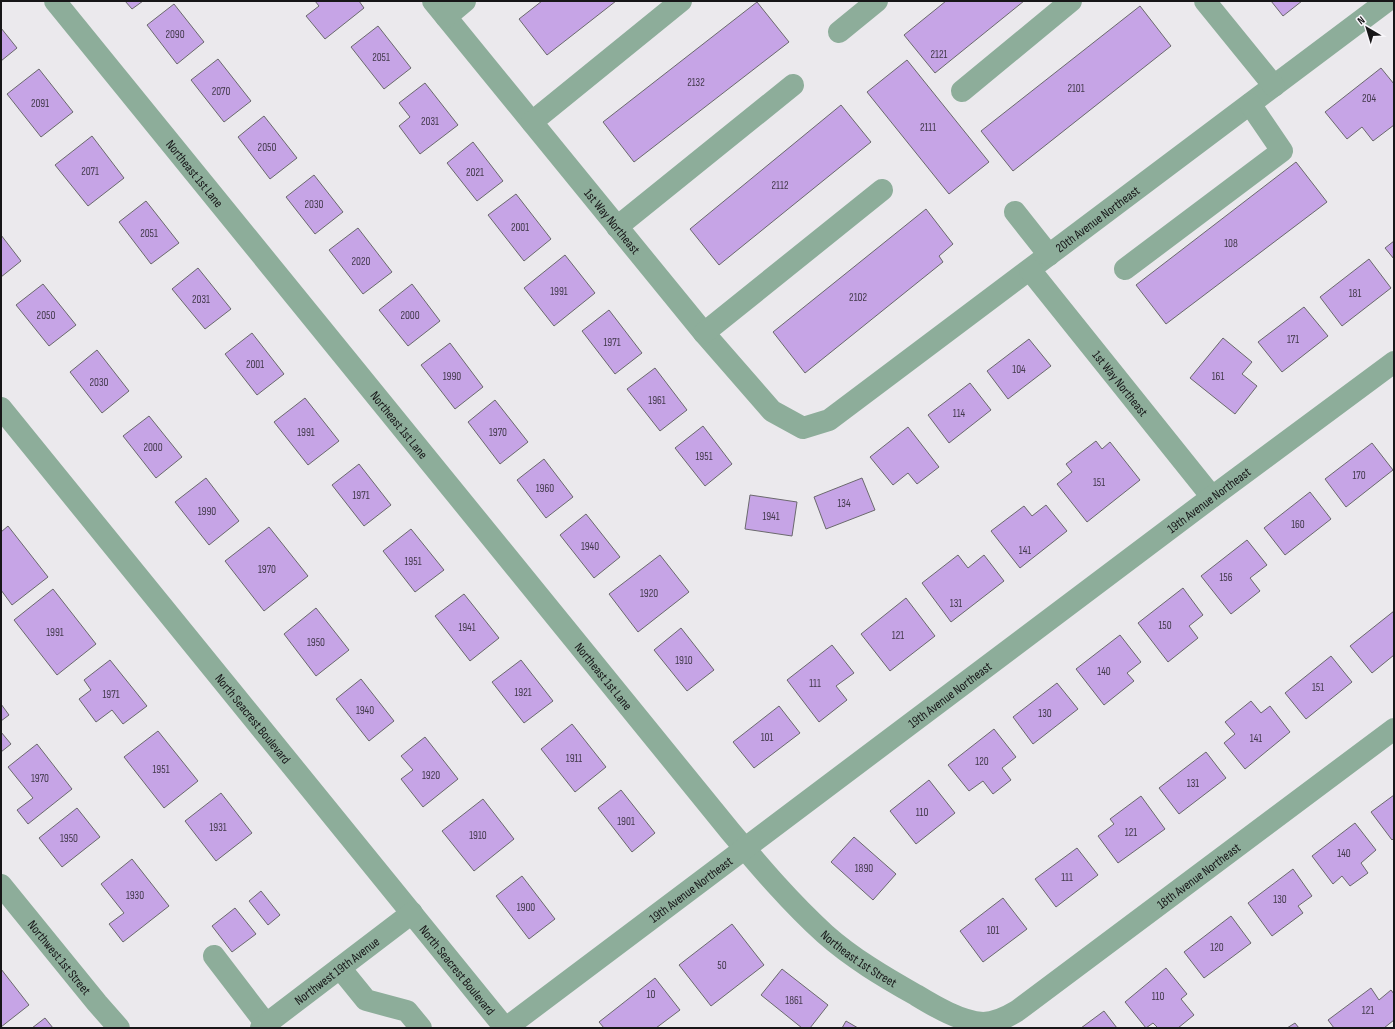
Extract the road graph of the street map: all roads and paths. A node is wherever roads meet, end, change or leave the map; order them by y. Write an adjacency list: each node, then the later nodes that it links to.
1 (55, 1): 27 (street, Northeast 1st Lane)
2 (466, 1): 8 (street)
3 (681, 1): 14 (street)
4 (877, 1): 9 (street)
5 (1071, 1): 12 (street)
6 (1205, 1): 11 (street)
7 (1387, 1): 11 (street, 20th Avenue Northeast)
8 (440, 9): 14 (street, 1st Way Northeast)
9 (840, 32)
10 (794, 85): 17 (street)
11 (1274, 86): 13 (street, 20th Avenue Northeast)
12 (962, 91)
13 (1250, 104): 18 (street, 20th Avenue Northeast); 19 (street)
14 (532, 122): 17 (street, 1st Way Northeast)
15 (882, 190): 21 (street)
16 (1015, 212): 18 (street)
17 (617, 227): 21 (street, 1st Way Northeast)
18 (1049, 255): 20 (street, 20th Avenue Northeast)
19 (1124, 269)
20 (1030, 270): 24 (street, 20th Avenue Northeast); 25 (street, 1st Way Northeast)
21 (704, 333): 24 (street, 1st Way Northeast)
22 (1394, 362): 25 (street, 19th Avenue Northeast)
23 (1, 408): 29 (street, North Seacrest Boulevard)
24 (803, 428)
25 (1212, 497): 27 (street, 19th Avenue Northeast)
26 (1394, 729): 32 (street, 18th Avenue Northeast)
27 (745, 849): 32 (street, Northeast 1st Street); 36 (street, 19th Avenue Northeast)
28 (1, 885): 34 (street, Northwest 1st Street)
29 (412, 913): 31 (street, Northwest 19th Avenue); 36 (street, North Seacrest Boulevard)
30 (214, 956): 33 (street)
31 (340, 968): 33 (street, Northwest 19th Avenue); 35 (street)
32 (1001, 1020)
33 (263, 1026)
34 (119, 1028)
35 (421, 1028)
36 (506, 1028)

